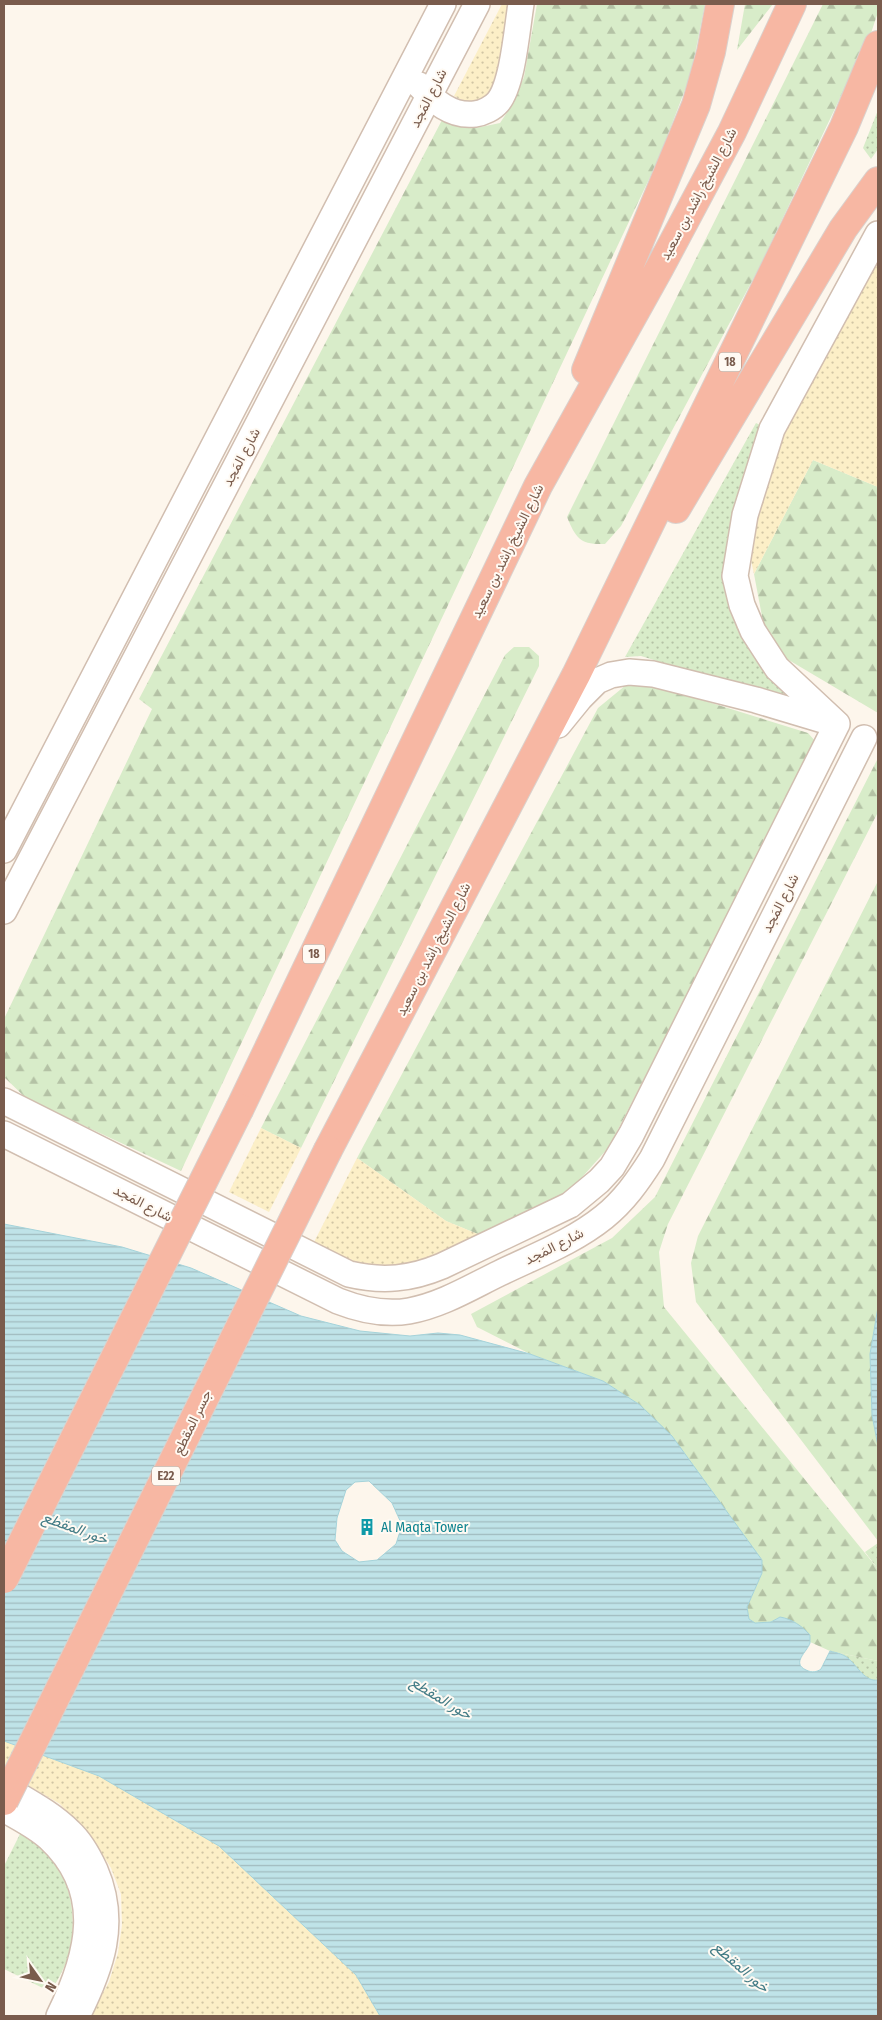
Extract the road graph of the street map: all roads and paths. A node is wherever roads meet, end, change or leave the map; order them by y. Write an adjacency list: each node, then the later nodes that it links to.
1 (443, 4): 7 (street)
2 (477, 4): 8 (street, شارع المَجد)
3 (521, 4): 8 (street)
4 (720, 4): 11 (highway)
5 (792, 4): 11 (highway, شارع الشيخ راشد بن سعيد / 18)
6 (878, 45): 12 (highway, شارع الشيخ راشد بن سعيد / 18)
7 (407, 72): 8 (street); 16 (street)
8 (430, 96): 17 (street, شارع المَجد)
9 (878, 181): 12 (highway)
10 (878, 234): 13 (street)
11 (538, 486): 21 (highway, شارع الشيخ راشد بن سعيد / 18, bridge)
12 (576, 675): 15 (highway, شارع الشيخ راشد بن سعيد / 18)
13 (837, 724): 14 (street); 15 (street); 18 (street, شارع المَجد)
14 (871, 741): 19 (street, شارع المَجد)
15 (536, 752): 20 (highway, شارع الشيخ راشد بن سعيد / 18)
16 (4, 850)
17 (4, 911)
18 (4, 1101)
19 (4, 1134)
20 (328, 1150): 23 (highway, جسر المقطع / E22, bridge)
21 (4, 1579)
22 (4, 1787): 26 (street)
23 (4, 1801)
24 (4, 1809): 25 (street)
25 (59, 2016)
26 (77, 2016)

